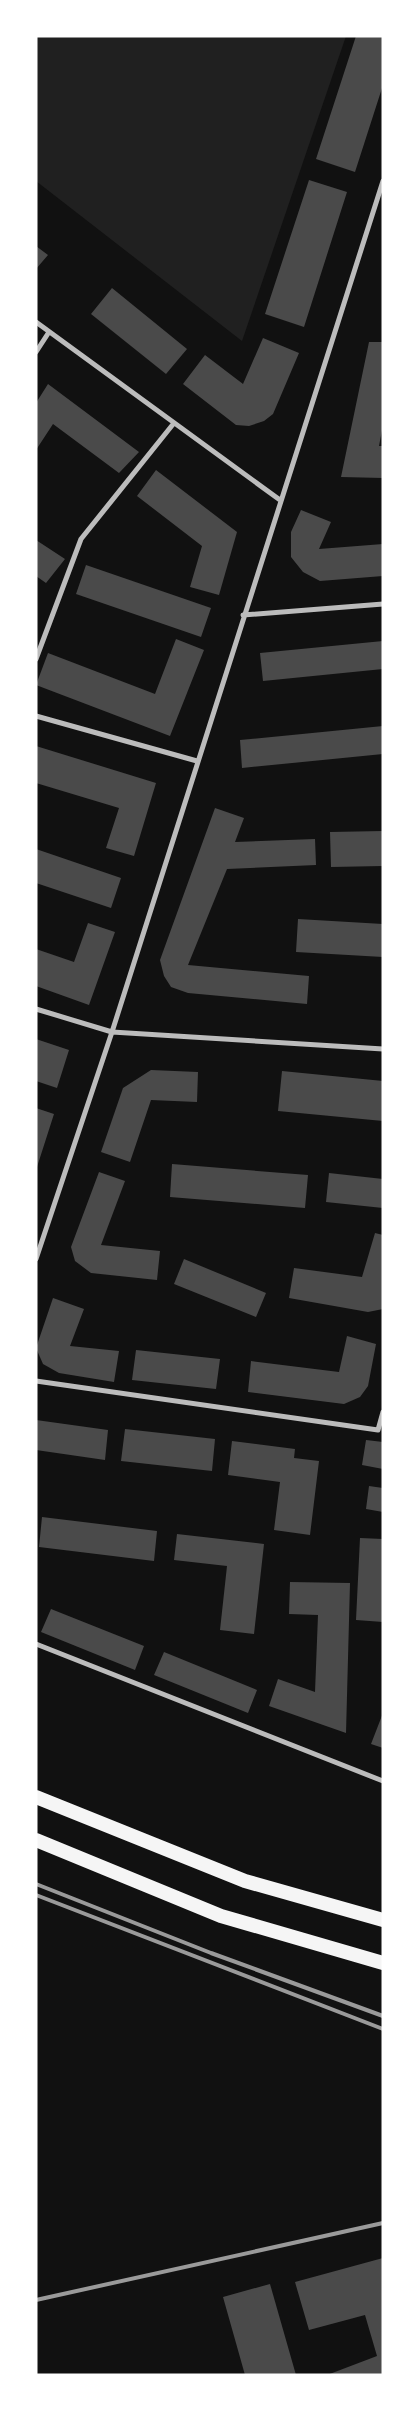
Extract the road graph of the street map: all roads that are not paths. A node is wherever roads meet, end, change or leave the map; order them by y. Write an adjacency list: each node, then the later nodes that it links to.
1 (383, 181): 6 (street)
2 (36, 322): 3 (street)
3 (48, 332): 4 (street); 5 (street)
4 (36, 352)
5 (174, 423): 6 (street); 9 (street)
6 (280, 500): 8 (street)
7 (383, 604): 8 (street)
8 (243, 615): 11 (street)
9 (36, 659)
10 (36, 716): 11 (street)
11 (197, 762): 13 (street)
12 (36, 1009): 13 (street)
13 (112, 1032): 14 (street); 15 (street)
14 (383, 1049)
15 (36, 1259)
16 (36, 1381): 17 (street)
17 (383, 1412)
18 (36, 1644): 19 (street)
19 (383, 1781)
20 (36, 1796): 22 (highway)
21 (36, 1840): 23 (highway)
22 (383, 1920)
23 (383, 1963)

